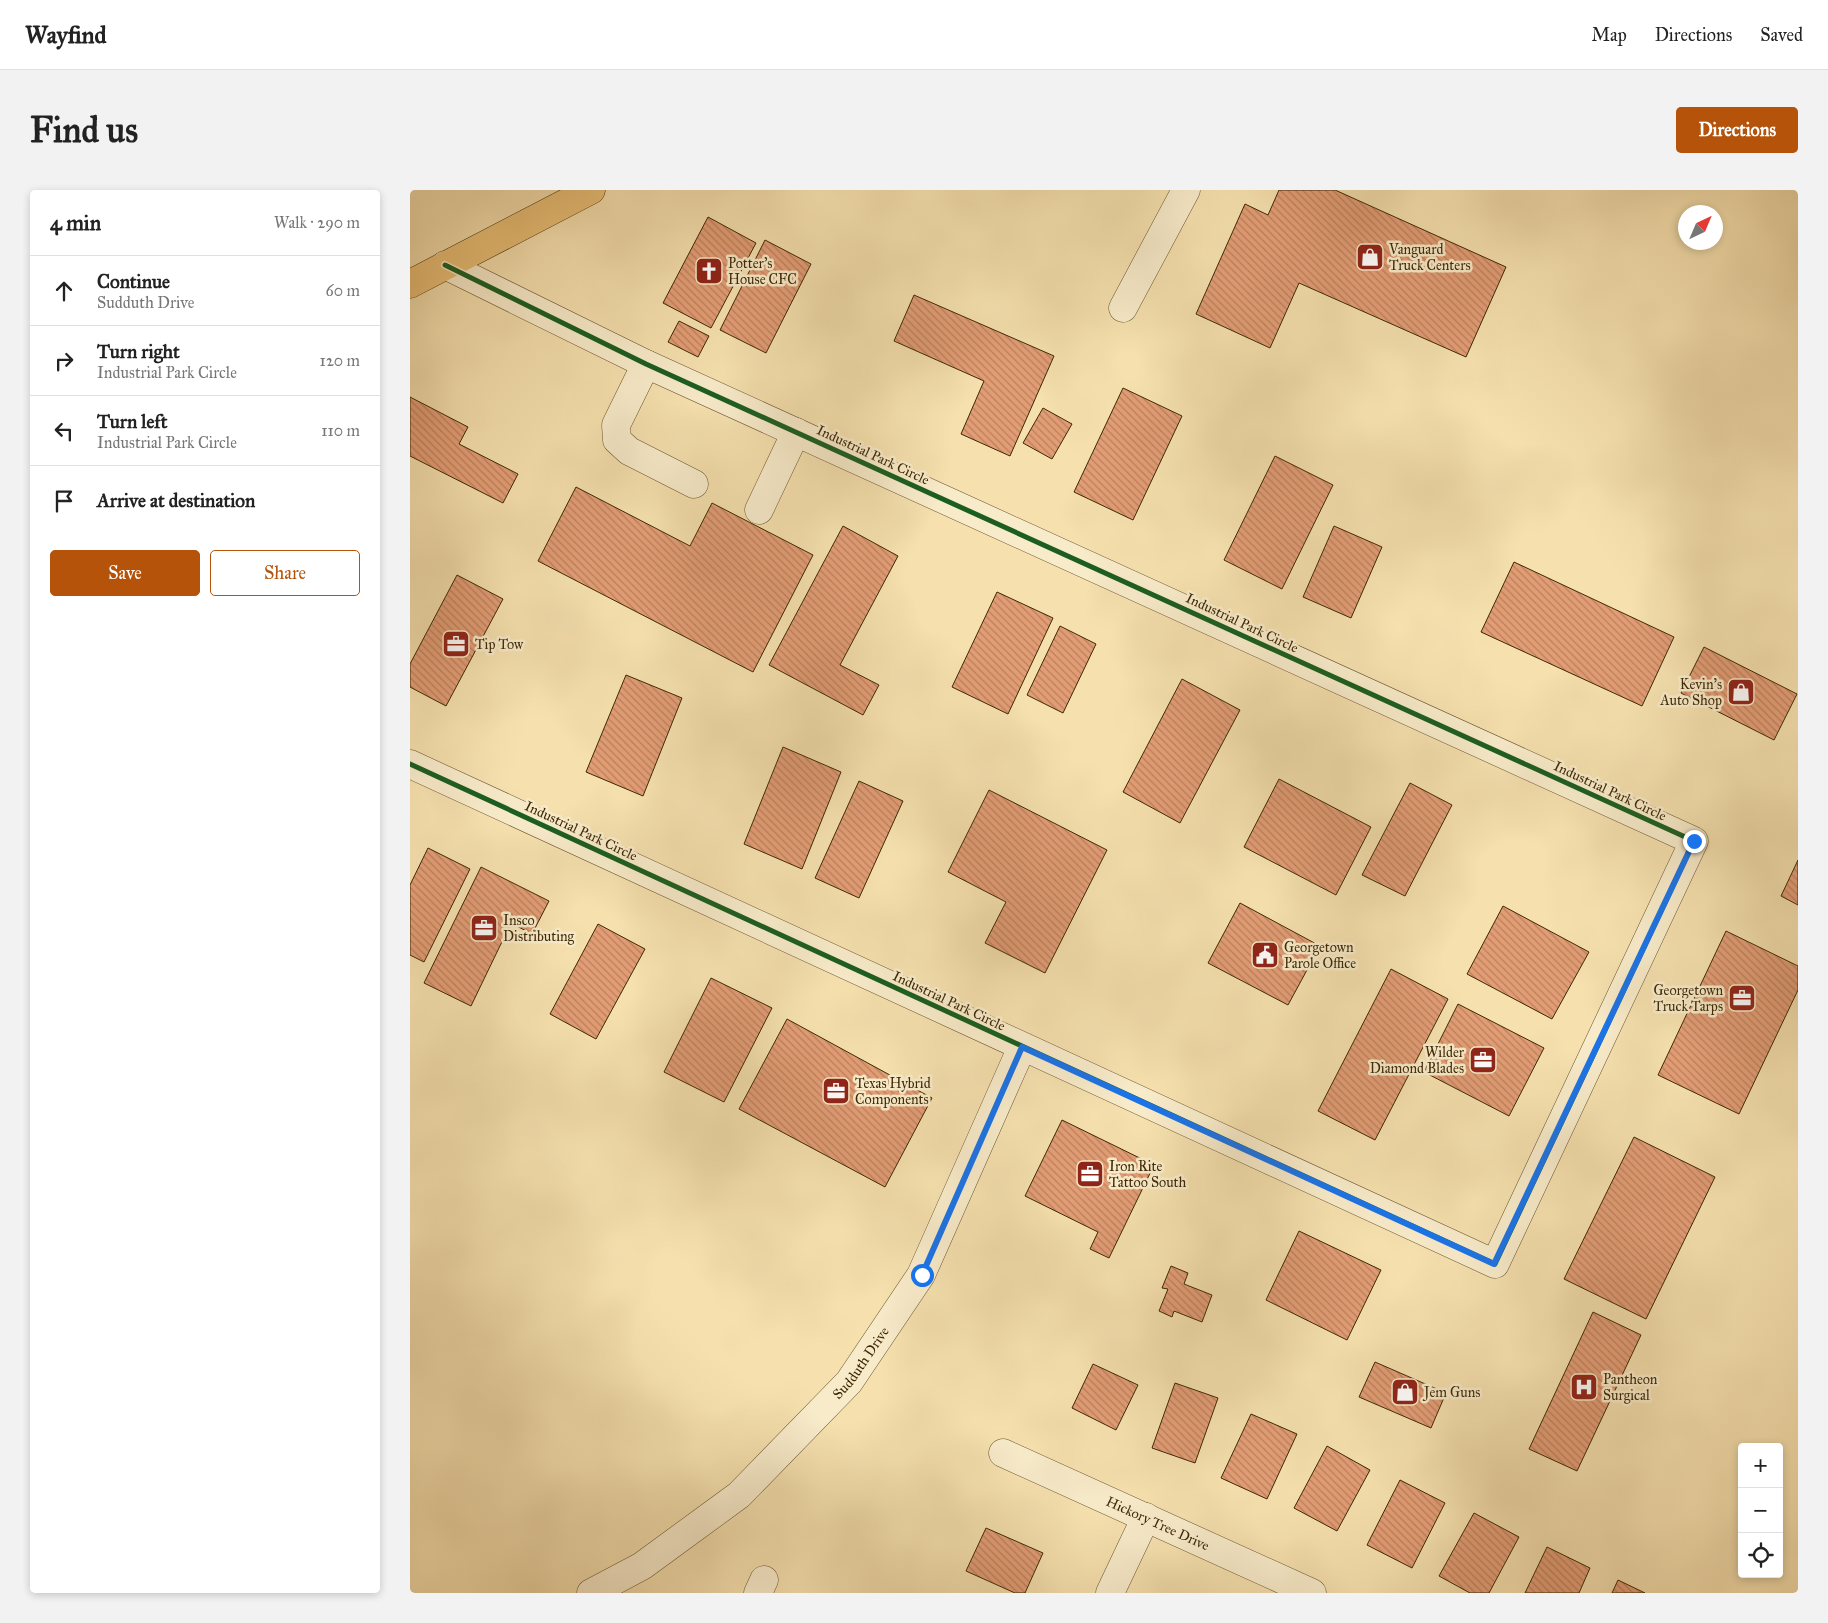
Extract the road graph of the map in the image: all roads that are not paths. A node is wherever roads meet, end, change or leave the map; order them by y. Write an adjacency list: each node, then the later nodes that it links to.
1 (591, 190): 3 (main road)
2 (1186, 190): 5 (street)
3 (445, 265): 4 (main road); 6 (street, Industrial Park Circle)
4 (410, 284)
5 (1123, 308)
6 (646, 364): 7 (street, Industrial Park Circle); 8 (street)
7 (796, 432): 9 (street); 11 (street, Industrial Park Circle)
8 (694, 484)
9 (759, 510)
10 (410, 764): 11 (street, Industrial Park Circle)
11 (1022, 1047): 14 (street, Sudduth Drive)
12 (1003, 1453): 13 (street, Hickory Tree Drive)
13 (1146, 1517): 15 (street); 16 (street, Hickory Tree Drive)
14 (591, 1593)
15 (1110, 1593)
16 (1312, 1593)

